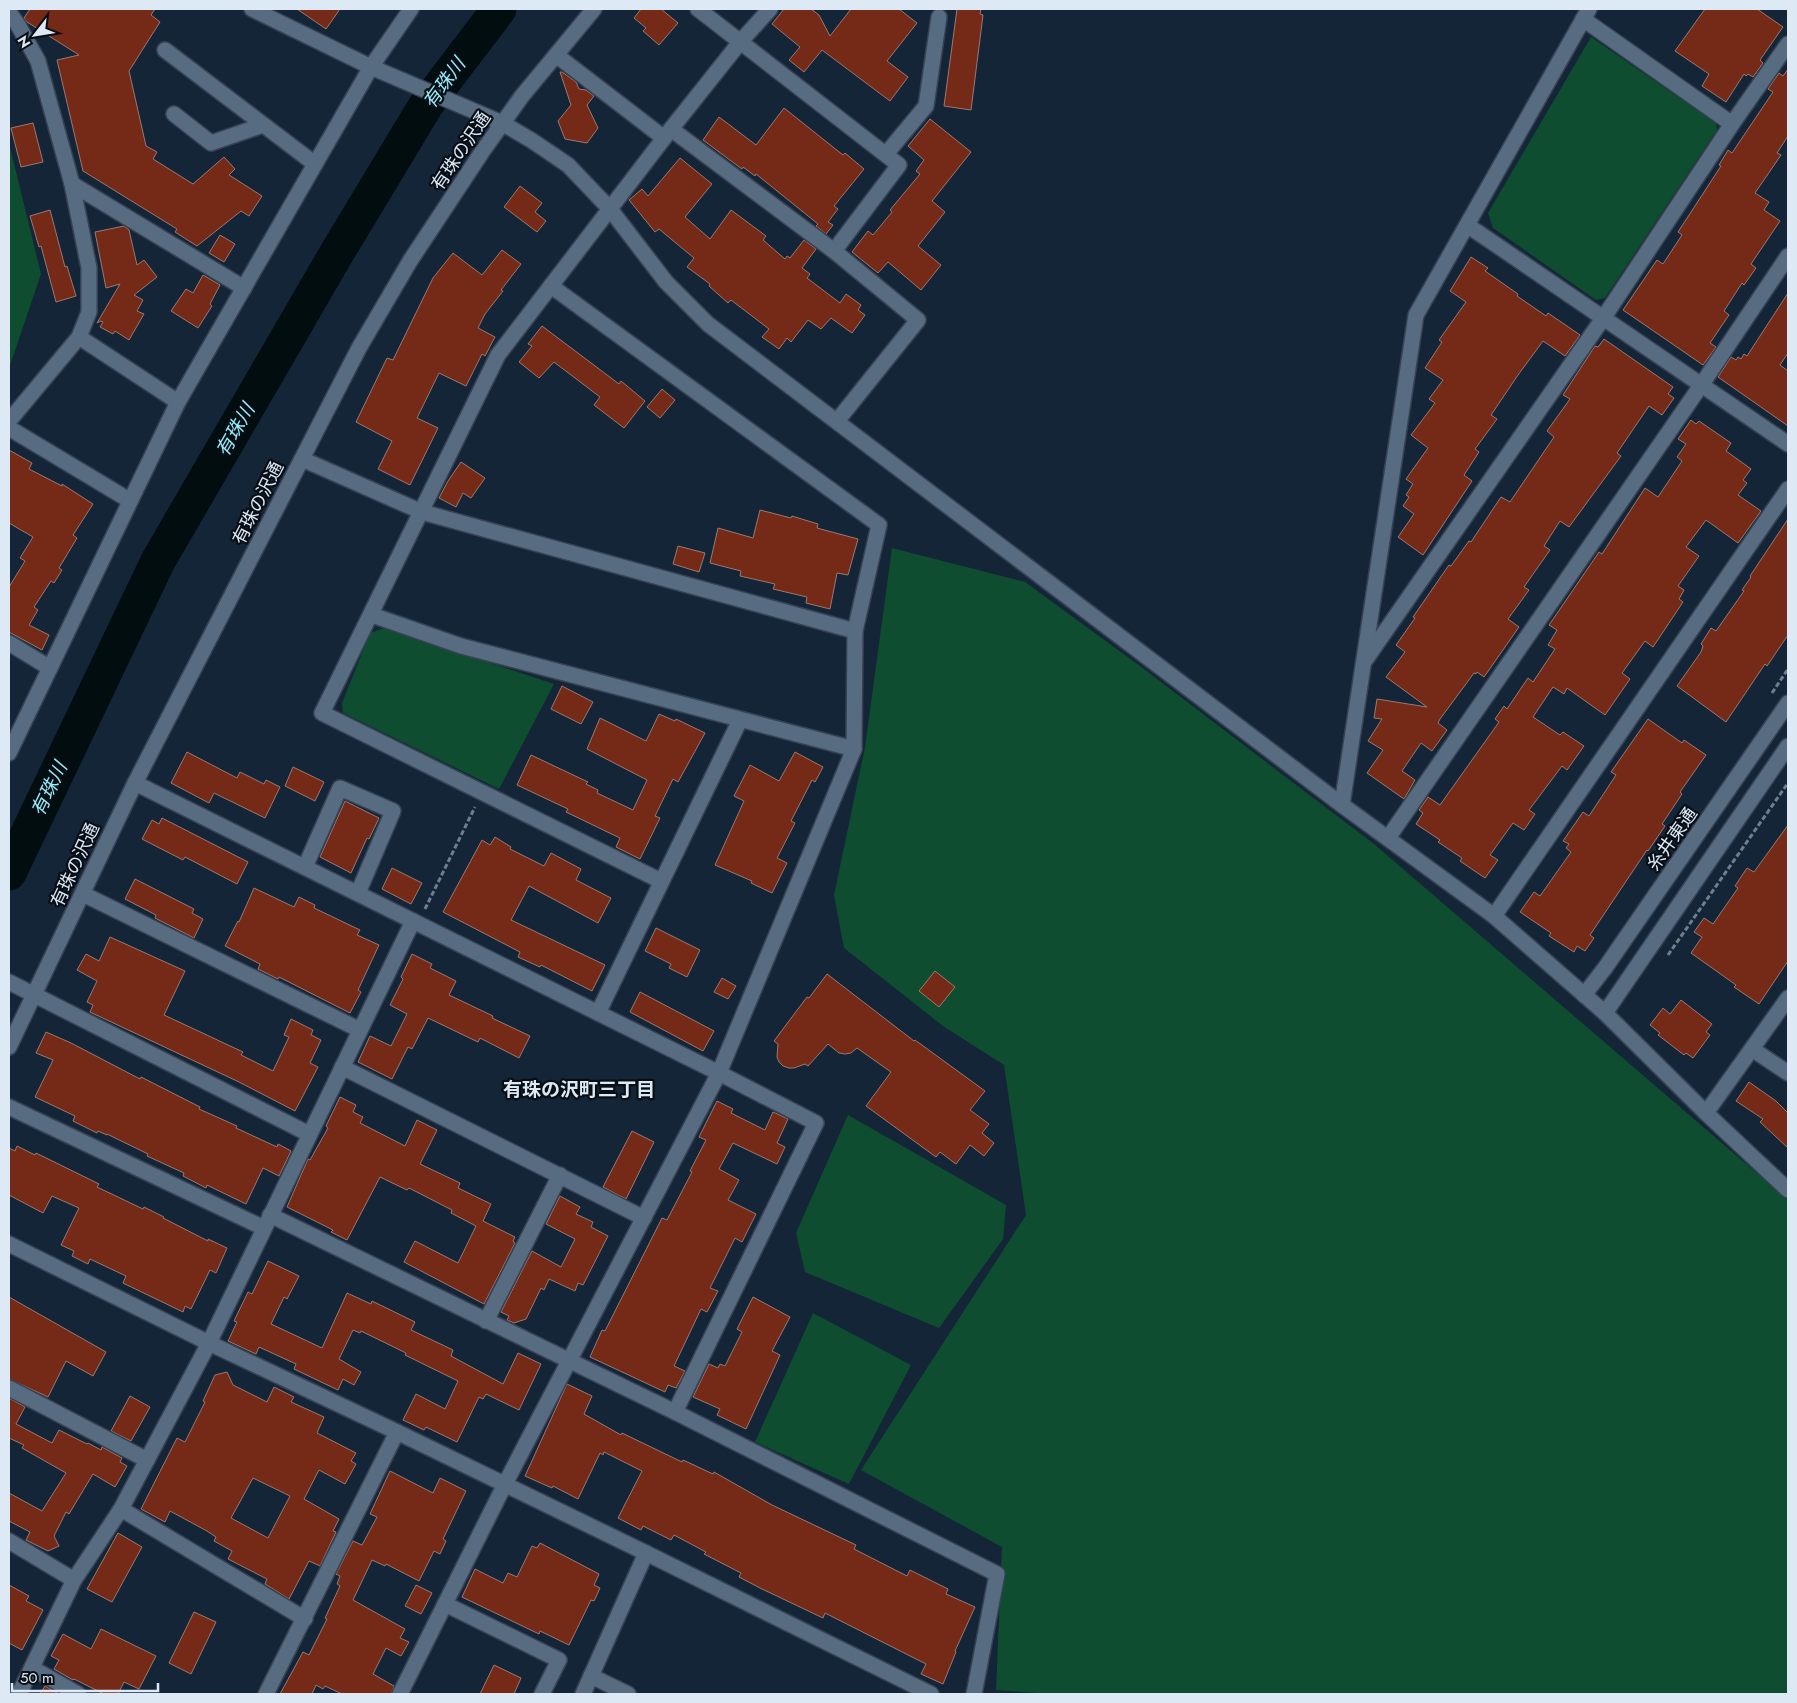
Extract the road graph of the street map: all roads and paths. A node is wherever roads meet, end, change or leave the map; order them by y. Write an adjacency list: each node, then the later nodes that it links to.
1 (252, 9): 13 (street)
2 (411, 9): 13 (street)
3 (594, 9): 12 (street, 有珠の沢通)
4 (698, 9): 9 (street)
5 (770, 9): 9 (street)
6 (9, 12): 21 (street)
7 (1586, 14): 16 (street); 23 (street)
8 (939, 17): 19 (street)
9 (741, 41): 18 (street); 19 (street)
10 (1788, 44): 16 (street)
11 (165, 50): 17 (street)
12 (556, 55): 15 (street, 有珠の沢通); 18 (street)
13 (371, 67): 15 (street); 20 (street)
14 (174, 114): 17 (street)
15 (502, 123): 22 (street); 36 (street, 有珠の沢通)
16 (1732, 124): 28 (street)
17 (263, 125): 20 (street)
18 (668, 134): 22 (street); 24 (street)
19 (886, 154): 24 (street)
20 (315, 164): 27 (street)
21 (72, 184): 27 (street); 29 (street)
22 (610, 209): 26 (street); 33 (street)
23 (1467, 224): 28 (street); 43 (street)
24 (834, 251): 33 (street)
25 (1788, 256): 30 (street)
26 (551, 286): 39 (street); 41 (street)
27 (244, 288): 31 (street)
28 (1604, 316): 30 (street); 43 (street)
29 (79, 337): 31 (street); 32 (street)
30 (1702, 384): 35 (street); 53 (street)
31 (178, 402): 38 (street)
32 (9, 421)
33 (836, 421): 52 (street)
34 (9, 428): 38 (street)
35 (1788, 444)
36 (302, 459): 39 (street); 50 (street, 有珠の沢通)
37 (1788, 489): 58 (street)
38 (130, 500): 44 (street)
39 (422, 512): 40 (street); 41 (street)
40 (372, 615): 46 (street); 51 (street)
41 (856, 631): 48 (street)
42 (9, 643): 44 (street)
43 (1365, 662): 52 (street)
44 (50, 668): 49 (street)
45 (1788, 703): 61 (street, 糸井東通)
46 (740, 720): 48 (street); 55 (street)
47 (1788, 746): 64 (street)
48 (854, 749): 70 (street)
49 (9, 753)
50 (135, 782): 54 (street); 57 (street, 有珠の沢通)
51 (482, 792): 55 (street); 59 (path)
52 (1342, 804): 53 (street)
53 (1388, 838): 58 (street)
54 (305, 867): 56 (street); 56 (street)
55 (660, 882): 65 (street)
56 (358, 893): 59 (street)
57 (83, 894): 62 (street, 有珠の沢通); 66 (street)
58 (1494, 916): 61 (street)
59 (416, 922): 65 (street); 66 (street)
60 (9, 982): 62 (street)
61 (1584, 995): 64 (street)
62 (33, 996): 67 (street, 有珠の沢通); 74 (street)
63 (1788, 998): 68 (street)
64 (1604, 1012): 73 (street)
65 (598, 1013): 70 (street)
66 (360, 1030): 69 (street)
67 (9, 1046)
68 (1752, 1048): 71 (street); 73 (street)
69 (342, 1067): 74 (street); 75 (street)
70 (718, 1073): 77 (street); 84 (street)
71 (1788, 1073)
72 (9, 1107): 78 (street)
73 (1706, 1113): 76 (street)
74 (309, 1134): 78 (street)
75 (560, 1176): 77 (street); 80 (street)
76 (1788, 1190)
77 (644, 1218): 82 (street)
78 (267, 1222): 80 (street); 81 (street)
79 (9, 1244): 81 (street)
80 (486, 1321): 82 (street)
81 (209, 1344): 85 (street); 86 (street)
82 (568, 1362): 84 (street); 87 (street)
83 (9, 1388): 86 (street)
84 (675, 1412): 104 (street)
85 (397, 1432): 87 (street); 93 (street)
86 (147, 1460): 88 (street)
87 (505, 1484): 90 (street); 92 (street)
88 (121, 1509): 91 (street); 93 (street)
89 (9, 1541): 91 (street)
90 (646, 1553): 95 (street); 103 (street)
91 (74, 1580): 94 (street)
92 (445, 1604): 99 (street); 100 (street)
93 (305, 1619): 98 (street)
94 (32, 1668): 96 (street); 97 (street)
95 (591, 1676): 101 (street); 102 (street)
96 (19, 1694)
97 (78, 1694)
98 (266, 1694)
99 (400, 1694)
100 (542, 1694)
101 (583, 1694)
102 (628, 1694)
103 (932, 1694)
104 (974, 1694)

